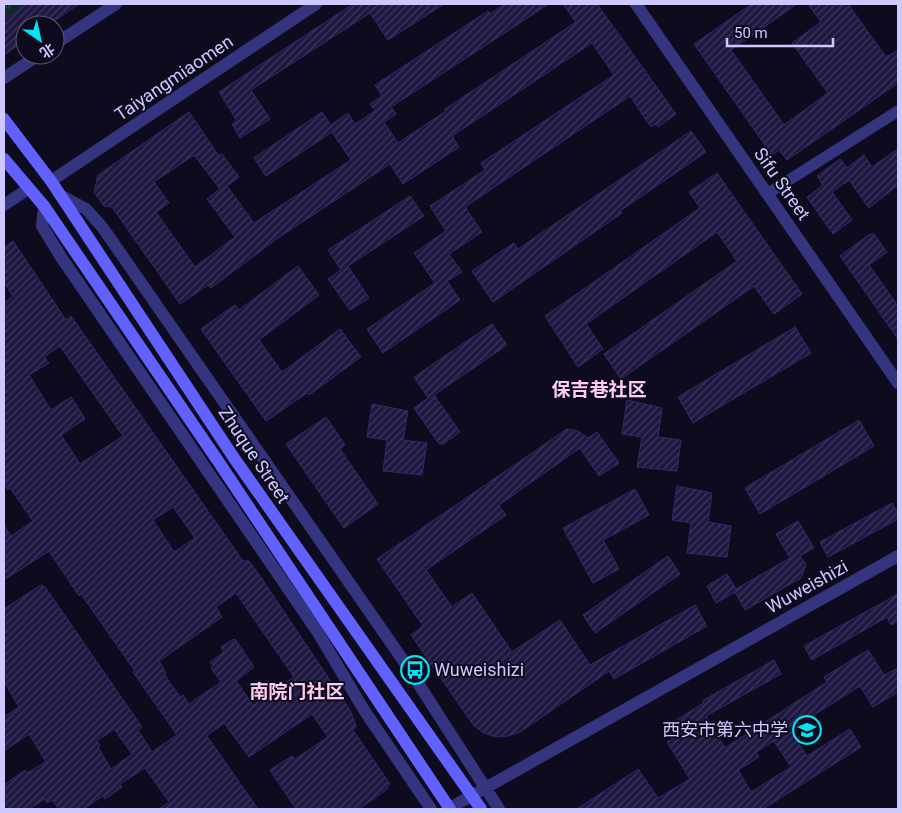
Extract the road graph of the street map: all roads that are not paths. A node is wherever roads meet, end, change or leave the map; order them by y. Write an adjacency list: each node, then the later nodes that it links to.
1 (116, 4): 4 (street)
2 (316, 4): 10 (street, Taiyangmiaomen)
3 (636, 4): 12 (street, Sifu Street)
4 (65, 37)
5 (24, 65): 6 (street)
6 (4, 78)
7 (898, 111): 12 (street)
8 (4, 119): 10 (main road, Zhuque Street)
9 (4, 159): 11 (main road, Zhuque Street)
10 (52, 181): 13 (main road, Zhuque Street)
11 (28, 189): 14 (street); 15 (main road, Zhuque Street)
12 (767, 194): 16 (street, Sifu Street)
13 (60, 195): 18 (street); 19 (main road, Zhuque Street)
14 (4, 205)
15 (44, 206): 20 (street); 21 (main road, Zhuque Street)
16 (898, 383)
17 (898, 556): 18 (street, Wuweishizi)
18 (484, 788): 19 (street, Wuweishizi); 23 (street)
19 (471, 796): 21 (street, Wuweishizi); 22 (main road, Zhuque Street)
20 (431, 809)
21 (449, 809)
22 (480, 809)
23 (499, 809)

